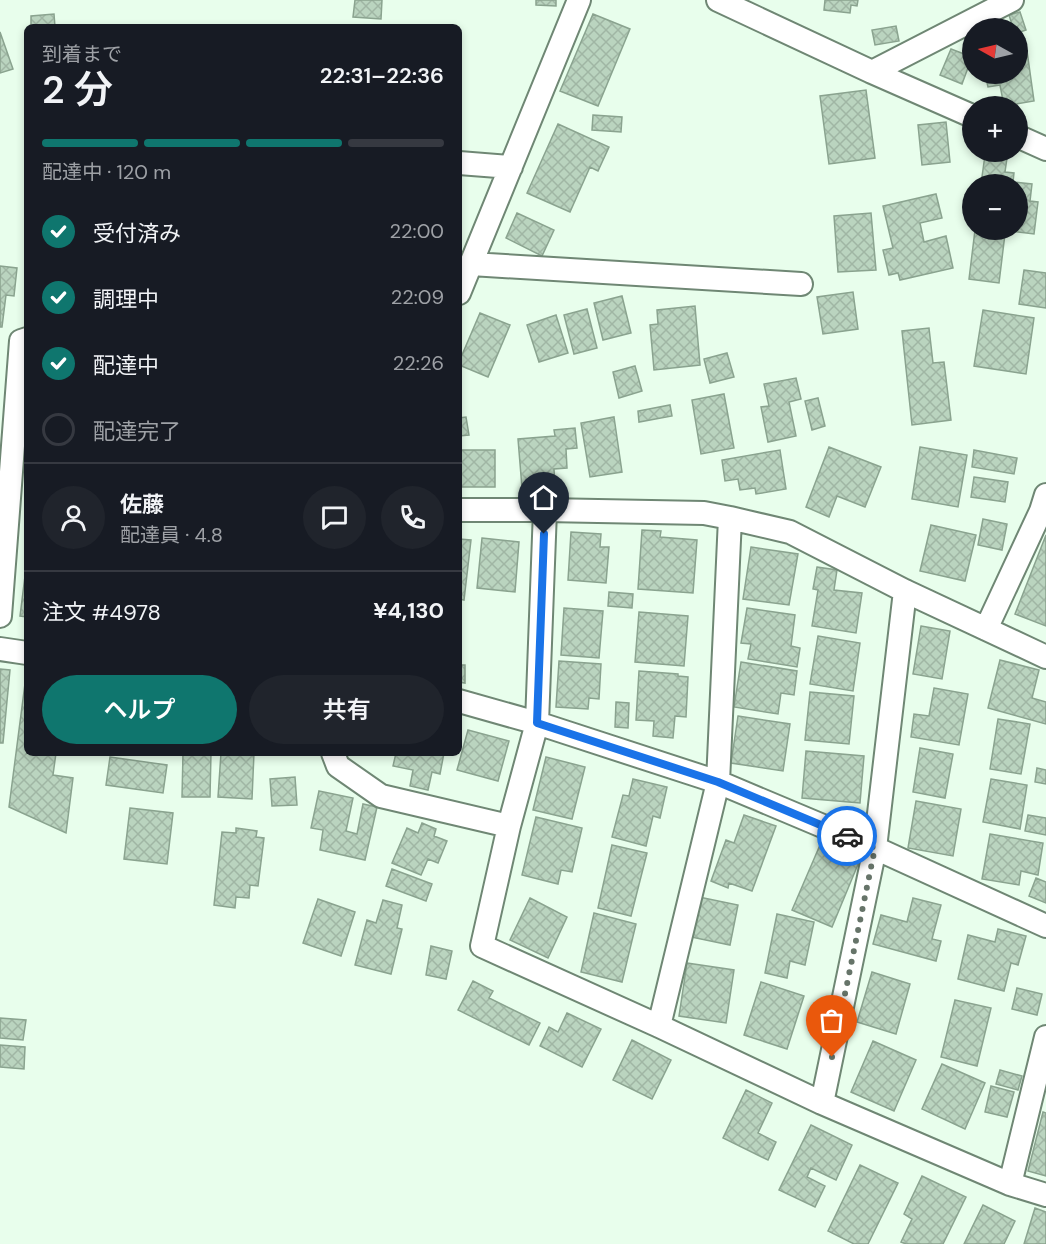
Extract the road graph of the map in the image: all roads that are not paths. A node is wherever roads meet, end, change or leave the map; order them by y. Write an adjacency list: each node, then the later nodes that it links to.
1 (579, 0): 9 (street)
2 (718, 0): 4 (street)
3 (1012, 0): 4 (street)
4 (872, 72): 5 (street)
5 (962, 112)
6 (1028, 141): 7 (street)
7 (1046, 149)
8 (462, 163): 9 (street)
9 (510, 167): 10 (street)
10 (471, 264): 11 (street); 12 (street)
11 (801, 284)
12 (462, 286)
13 (24, 340): 19 (street)
14 (1044, 507): 20 (street)
15 (462, 510): 16 (street)
16 (545, 510): 17 (street); 25 (street)
17 (730, 518): 18 (street); 27 (street)
18 (905, 591): 20 (street); 29 (street)
19 (0, 616)
20 (986, 629): 23 (street)
21 (0, 649): 22 (street)
22 (24, 653)
23 (1046, 657)
24 (462, 702): 25 (street)
25 (537, 723): 27 (street); 28 (street)
26 (334, 756): 28 (street)
27 (718, 782): 29 (street); 31 (street)
28 (509, 826): 31 (street)
29 (875, 848): 30 (street); 33 (street)
30 (1046, 926)
31 (659, 1026): 33 (street)
32 (1046, 1037): 34 (street)
33 (822, 1103): 34 (street)
34 (1010, 1184): 35 (street)
35 (1046, 1195)

